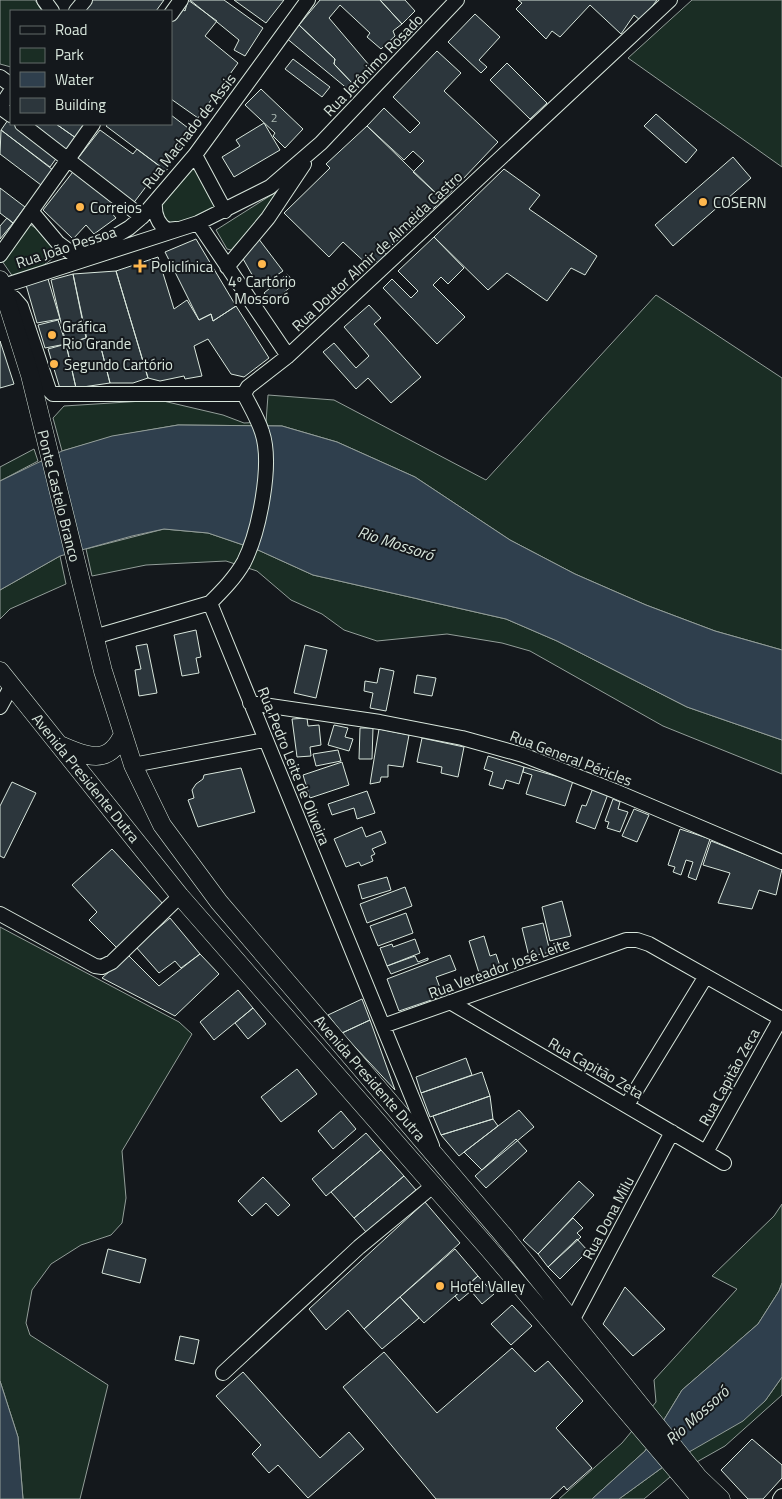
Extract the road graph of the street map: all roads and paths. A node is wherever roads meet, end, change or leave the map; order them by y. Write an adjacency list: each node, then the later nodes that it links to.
1 (85, 0): 6 (street)
2 (181, 0): 7 (street)
3 (308, 0): 13 (street, Rua Machado de Assis)
4 (457, 0): 12 (street, Rua Jerônimo Rosado)
5 (670, 0): 24 (street, Rua Doutor Almir de Almeida Castro)
6 (77, 10)
7 (172, 13)
8 (10, 92): 9 (street)
9 (0, 107)
10 (23, 125): 14 (street)
11 (92, 125): 14 (street)
12 (312, 152): 17 (street, Rua Jerônimo Rosado); 22 (street, Rua Jerônimo Rosado)
13 (195, 155): 15 (street, Rua Machado de Assis); 17 (street)
14 (68, 159): 16 (street); 18 (street)
15 (154, 202): 18 (street, Rua Machado de Assis); 20 (street)
16 (31, 211): 18 (street, Rua Machado de Assis); 21 (street)
17 (225, 211): 19 (street, Rua João Pessoa)
18 (142, 217)
19 (198, 222): 20 (street, Rua João Pessoa); 22 (street)
20 (176, 229): 23 (street, Rua João Pessoa)
21 (0, 255)
22 (227, 267): 24 (street)
23 (1, 286): 25 (street); 27 (main road, Ponte Castelo Branco)
24 (288, 356): 25 (street, Rua Doutor Almir de Almeida Castro)
25 (244, 394): 26 (street)
26 (210, 604): 28 (street); 31 (street, Rua Pedro Leite de Oliveira)
27 (89, 617): 28 (main road, Avenida Presidente Dutra)
28 (94, 637): 33 (main road, Avenida Presidente Dutra)
29 (0, 671): 30 (main road, Avenida Presidente Dutra)
30 (12, 685): 32 (street); 35 (main road, Avenida Presidente Dutra)
31 (250, 703): 34 (street, Rua Pedro Leite de Oliveira); 37 (street, Rua General Péricles)
32 (0, 707)
33 (123, 734): 35 (main road); 36 (main road, Avenida Presidente Dutra)
34 (264, 740): 36 (street); 45 (street, Rua Pedro Leite de Oliveira)
35 (58, 743): 38 (main road, Avenida Presidente Dutra)
36 (133, 765): 39 (main road, Avenida Presidente Dutra)
37 (782, 862)
38 (180, 896): 40 (street); 41 (main road, Avenida Presidente Dutra)
39 (219, 902): 41 (main road); 49 (main road, Avenida Presidente Dutra)
40 (0, 914)
41 (200, 919): 51 (main road, Avenida Presidente Dutra)
42 (706, 976): 43 (street, Rua Vereador José Leite); 44 (street); 46 (street)
43 (450, 1002): 45 (street, Rua Vereador José Leite); 46 (street, Rua Capitão Zeta)
44 (781, 1019): 48 (street, Rua Capitão Zeca)
45 (383, 1026): 49 (street, Rua Pedro Leite de Oliveira)
46 (627, 1106): 47 (street, Rua Capitão Zeta)
47 (672, 1132): 48 (street, Rua Capitão Zeta); 54 (street, Rua Dona Milu)
48 (706, 1152): 50 (street, Rua Capitão Zeta)
49 (435, 1154): 52 (main road, Avenida Presidente Dutra)
50 (724, 1163)
51 (434, 1185): 53 (main road, Avenida Presidente Dutra); 55 (street)
52 (504, 1236): 53 (main road); 54 (main road, Avenida Presidente Dutra)
53 (488, 1248): 56 (main road, Avenida Presidente Dutra)
54 (573, 1319): 56 (main road, Avenida Presidente Dutra)
55 (223, 1373)
56 (641, 1417): 57 (main road, Avenida Presidente Dutra)
57 (693, 1480): 58 (main road, Avenida Presidente Dutra); 59 (main road, Avenida Presidente Dutra)
58 (701, 1499)
59 (721, 1499)

